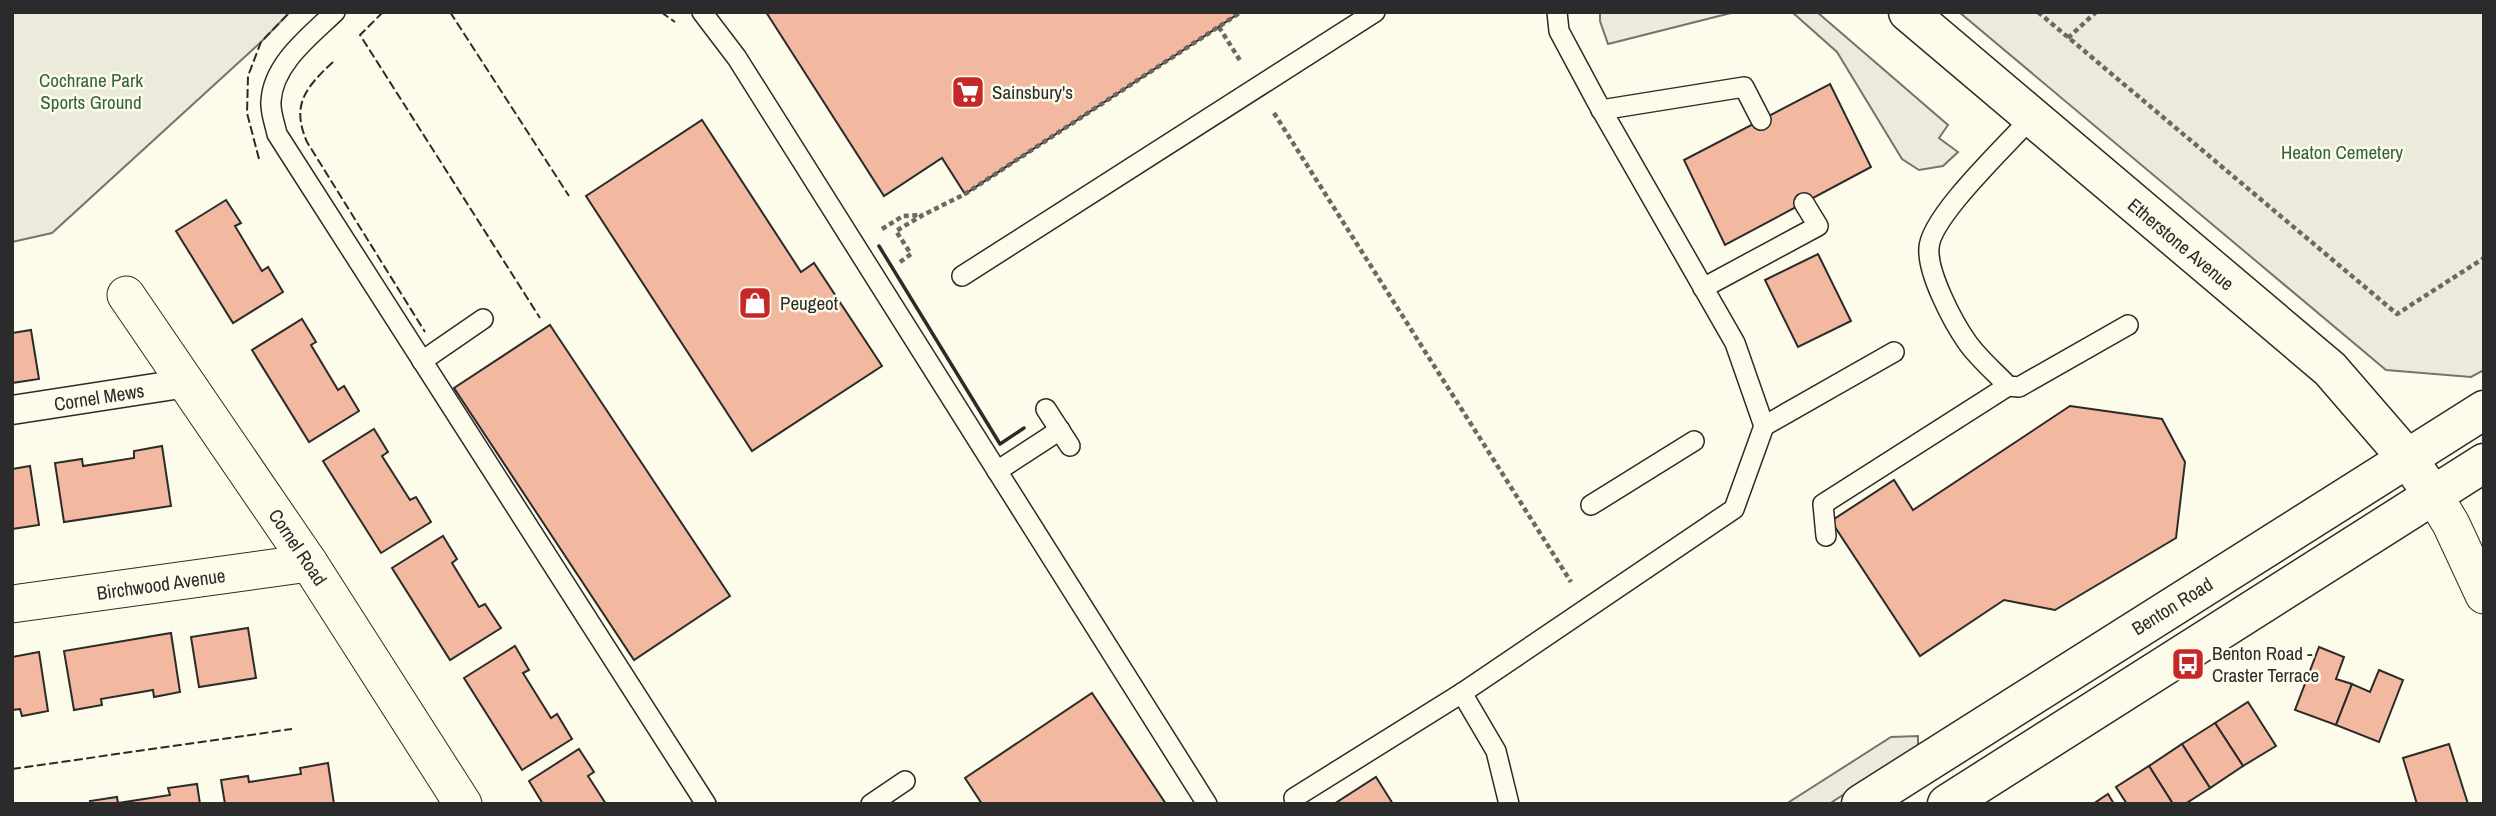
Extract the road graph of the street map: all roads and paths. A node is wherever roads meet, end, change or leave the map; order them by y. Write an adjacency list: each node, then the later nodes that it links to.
1 (335, 12): 26 (lane)
2 (702, 12): 18 (lane)
3 (1241, 12): 9 (path)
4 (1375, 12): 11 (lane)
5 (1557, 12): 12 (lane)
6 (1908, 12): 13 (main road, Etherstone Avenue)
7 (2038, 12): 10 (path)
8 (2096, 12): 10 (path)
9 (1219, 27): 11 (path); 16 (path)
10 (2068, 38): 19 (path)
11 (1257, 87): 20 (lane); 43 (path)
12 (1601, 110): 14 (lane); 21 (lane)
13 (2031, 118): 28 (lane); 34 (main road, Etherstone Avenue)
14 (1761, 120)
15 (1804, 203): 21 (lane)
16 (923, 215): 17 (path); 17 (path)
17 (878, 231): 18 (path)
18 (852, 241): 36 (lane)
19 (2484, 258)
20 (962, 276)
21 (1703, 288): 32 (lane)
22 (126, 295): 27 (street, Cornel Road)
23 (483, 318): 26 (lane)
24 (2128, 325): 28 (lane)
25 (1894, 352): 32 (lane)
26 (422, 361): 48 (lane)
27 (187, 383): 30 (street, Cornel Mews); 40 (street, Cornel Road)
28 (2008, 386): 39 (lane)
29 (1046, 409): 36 (lane)
30 (12, 410)
31 (2484, 410): 34 (main road, Benton Road)
32 (1764, 426): 43 (lane)
33 (1695, 441): 38 (lane)
34 (2407, 458): 37 (main road, Etherstone Avenue); 52 (main road, Benton Road)
35 (2484, 463): 37 (main road)
36 (997, 471): 50 (lane)
37 (2434, 496): 41 (street); 53 (main road)
38 (1591, 505)
39 (1826, 536)
40 (309, 563): 42 (street, Birchwood Avenue); 47 (street, Cornel Road)
41 (2484, 595)
42 (12, 604)
43 (1588, 608): 44 (lane)
44 (1462, 693): 46 (lane); 51 (lane)
45 (905, 781): 49 (lane)
46 (1294, 799)
47 (463, 804)
48 (706, 804)
49 (870, 804)
50 (1207, 804)
51 (1509, 804)
52 (1861, 804)
53 (1947, 804)

